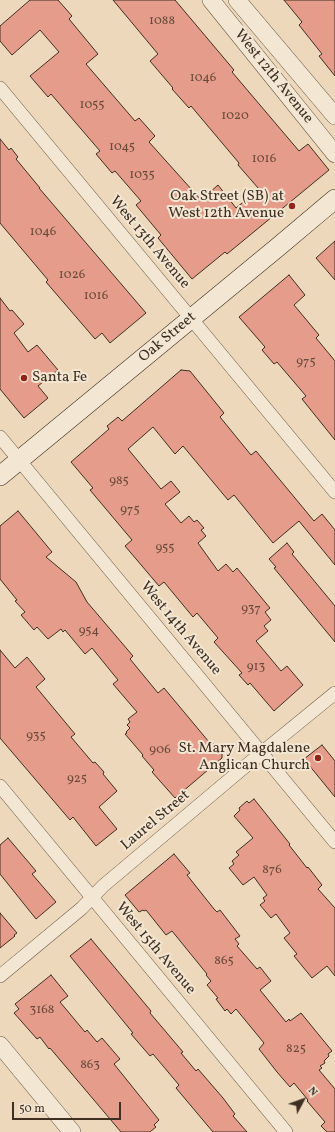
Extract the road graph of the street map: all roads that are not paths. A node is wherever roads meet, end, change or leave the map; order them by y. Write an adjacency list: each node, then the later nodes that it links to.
1 (211, 0): 5 (street, West 12th Avenue)
2 (237, 0): 4 (street, West 12th Avenue)
3 (0, 88): 7 (street, West 13th Avenue)
4 (335, 116)
5 (335, 154)
6 (335, 199): 7 (main road, Oak Street)
7 (191, 319): 9 (main road, Oak Street); 11 (street, West 13th Avenue)
8 (0, 437): 9 (street, West 14th Avenue)
9 (19, 460): 10 (main road, Oak Street); 13 (street, West 14th Avenue)
10 (0, 476)
11 (335, 492)
12 (335, 693): 13 (street, Laurel Street)
13 (261, 753): 15 (street, West 14th Avenue); 16 (street, Laurel Street)
14 (0, 786): 16 (street, West 15th Avenue)
15 (335, 842)
16 (92, 898): 17 (street, Laurel Street); 20 (street, West 15th Avenue)
17 (0, 976)
18 (0, 1044): 19 (street)
19 (72, 1132)
20 (286, 1132)

